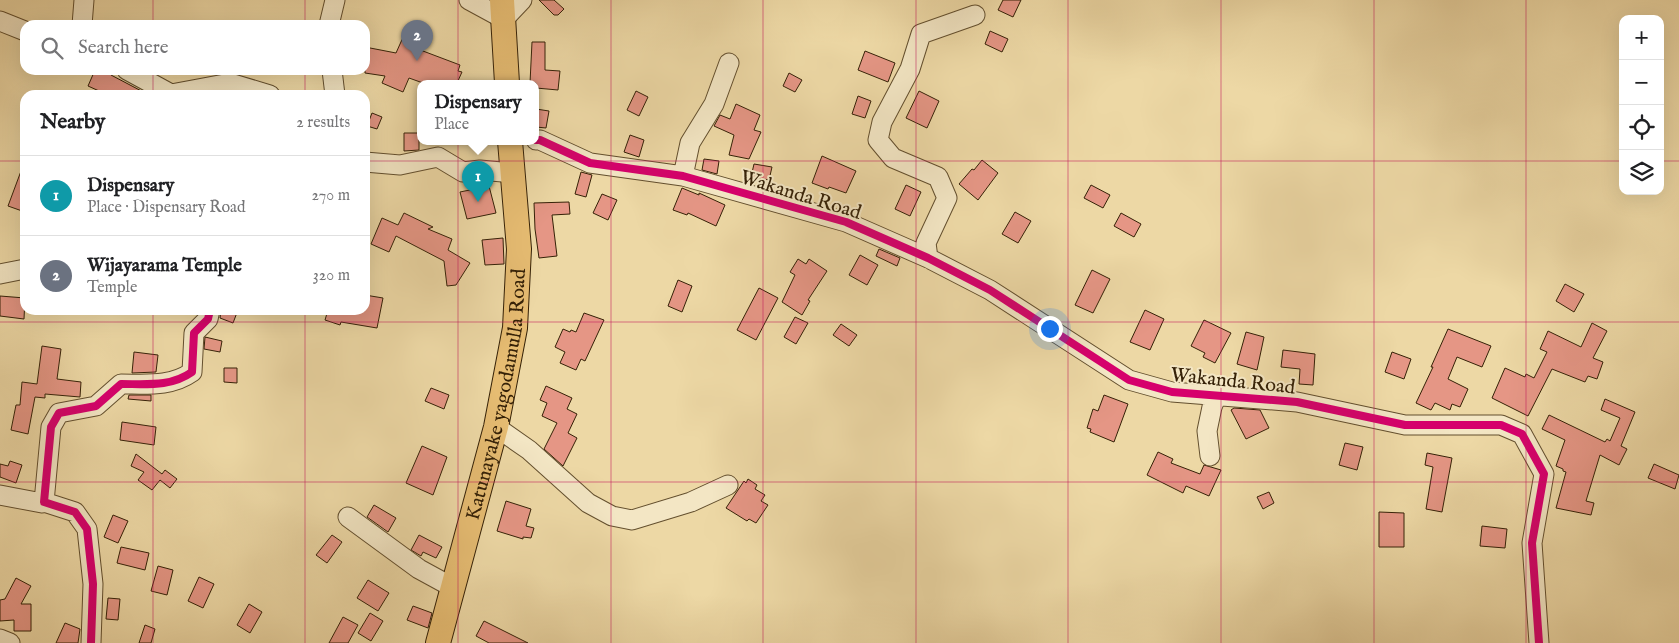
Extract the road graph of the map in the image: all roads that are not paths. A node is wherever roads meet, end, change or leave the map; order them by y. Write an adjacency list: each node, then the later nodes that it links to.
1 (84, 0): 7 (street)
2 (335, 0): 8 (street)
3 (469, 0): 5 (street)
4 (522, 0): 5 (street)
5 (503, 9): 14 (main road)
6 (975, 15): 24 (street)
7 (82, 20)
8 (330, 20)
9 (0, 21): 10 (street)
10 (20, 29)
11 (729, 63): 23 (street)
12 (135, 75): 15 (street)
13 (333, 75): 18 (street)
14 (507, 80)
15 (164, 90)
16 (192, 90): 17 (street)
17 (253, 90)
18 (334, 90)
19 (539, 140): 23 (street, Wakanda Road)
20 (516, 145): 22 (main road, Katunayake yagodamulla Road)
21 (370, 162): 22 (street)
22 (512, 173): 29 (main road, Katunayake yagodamulla Road)
23 (683, 176): 24 (street, Wakanda Road)
24 (928, 258): 28 (street, Wakanda Road)
25 (20, 270): 26 (street)
26 (0, 274)
27 (209, 315): 33 (street)
28 (1217, 395): 30 (street); 40 (street, Wakanda Road)
29 (496, 427): 31 (street); 35 (main road, Katunayake yagodamulla Road)
30 (1210, 456)
31 (728, 485)
32 (0, 494): 33 (street)
33 (44, 502): 38 (street)
34 (348, 517): 35 (street)
35 (452, 587): 39 (main road, Katunayake yagodamulla Road)
36 (0, 639): 37 (street)
37 (10, 643)
38 (91, 643)
39 (438, 643)
40 (1539, 643)

